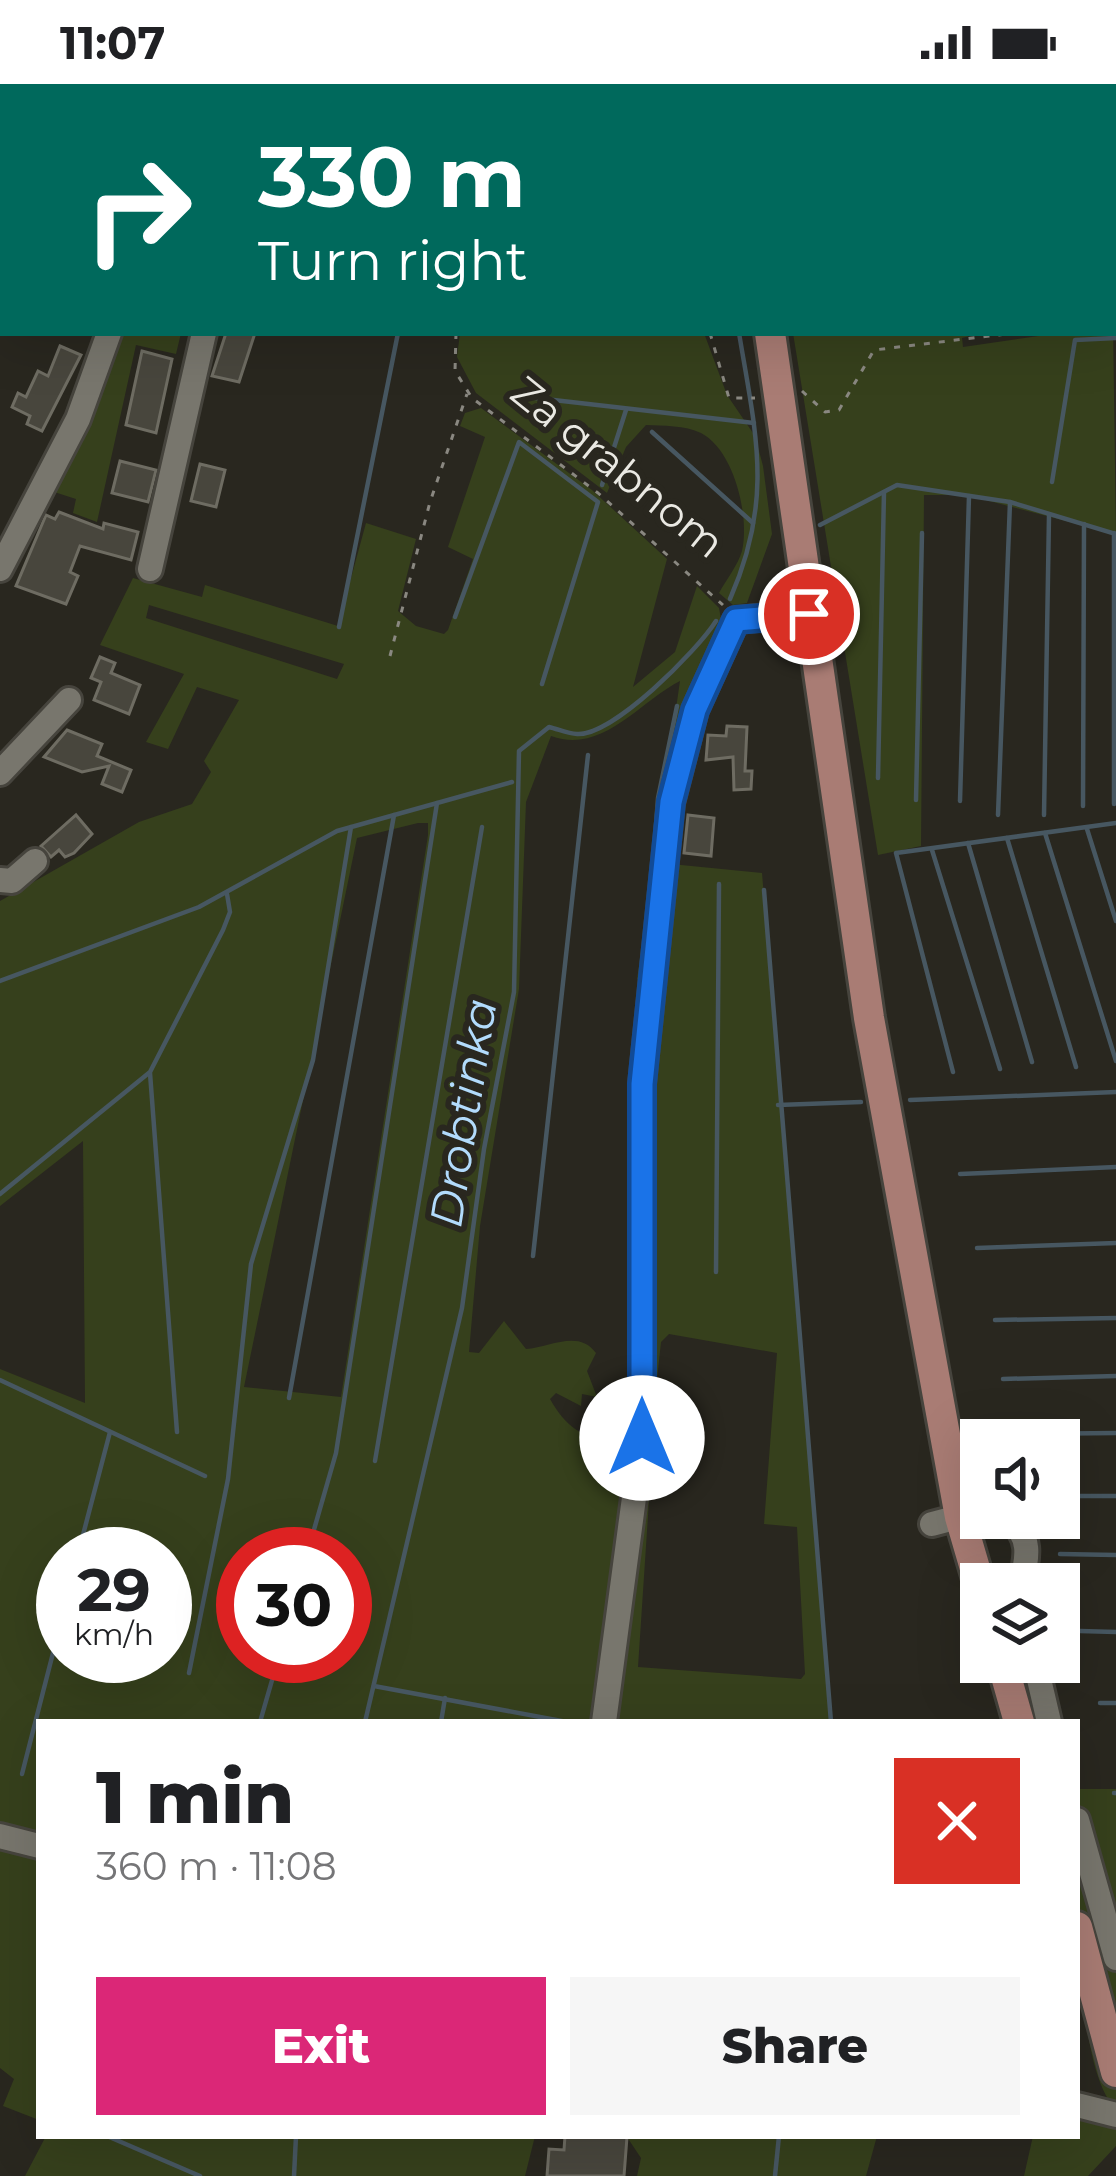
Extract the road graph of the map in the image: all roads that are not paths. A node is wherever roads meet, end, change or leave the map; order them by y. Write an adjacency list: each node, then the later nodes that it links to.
1 (108, 336): 7 (street)
2 (203, 336): 6 (street)
3 (212, 336): 5 (street)
4 (771, 336): 8 (main road)
5 (179, 499)
6 (150, 568)
7 (0, 569)
8 (809, 614): 13 (main road); 17 (street, Za grabnom)
9 (69, 700): 10 (street)
10 (0, 773)
11 (34, 861): 12 (street)
12 (0, 880)
13 (958, 1518): 14 (main road)
14 (973, 1563)
15 (1008, 1683): 18 (main road)
16 (1040, 1683): 19 (street)
17 (604, 1719)
18 (1018, 1719)
19 (1048, 1719)
20 (1080, 1831): 24 (street)
21 (0, 1837): 22 (street)
22 (36, 1845)
23 (1080, 1938): 25 (main road)
24 (1116, 1958)
25 (1116, 2072)
26 (1080, 2106): 27 (street)
27 (1116, 2115)

